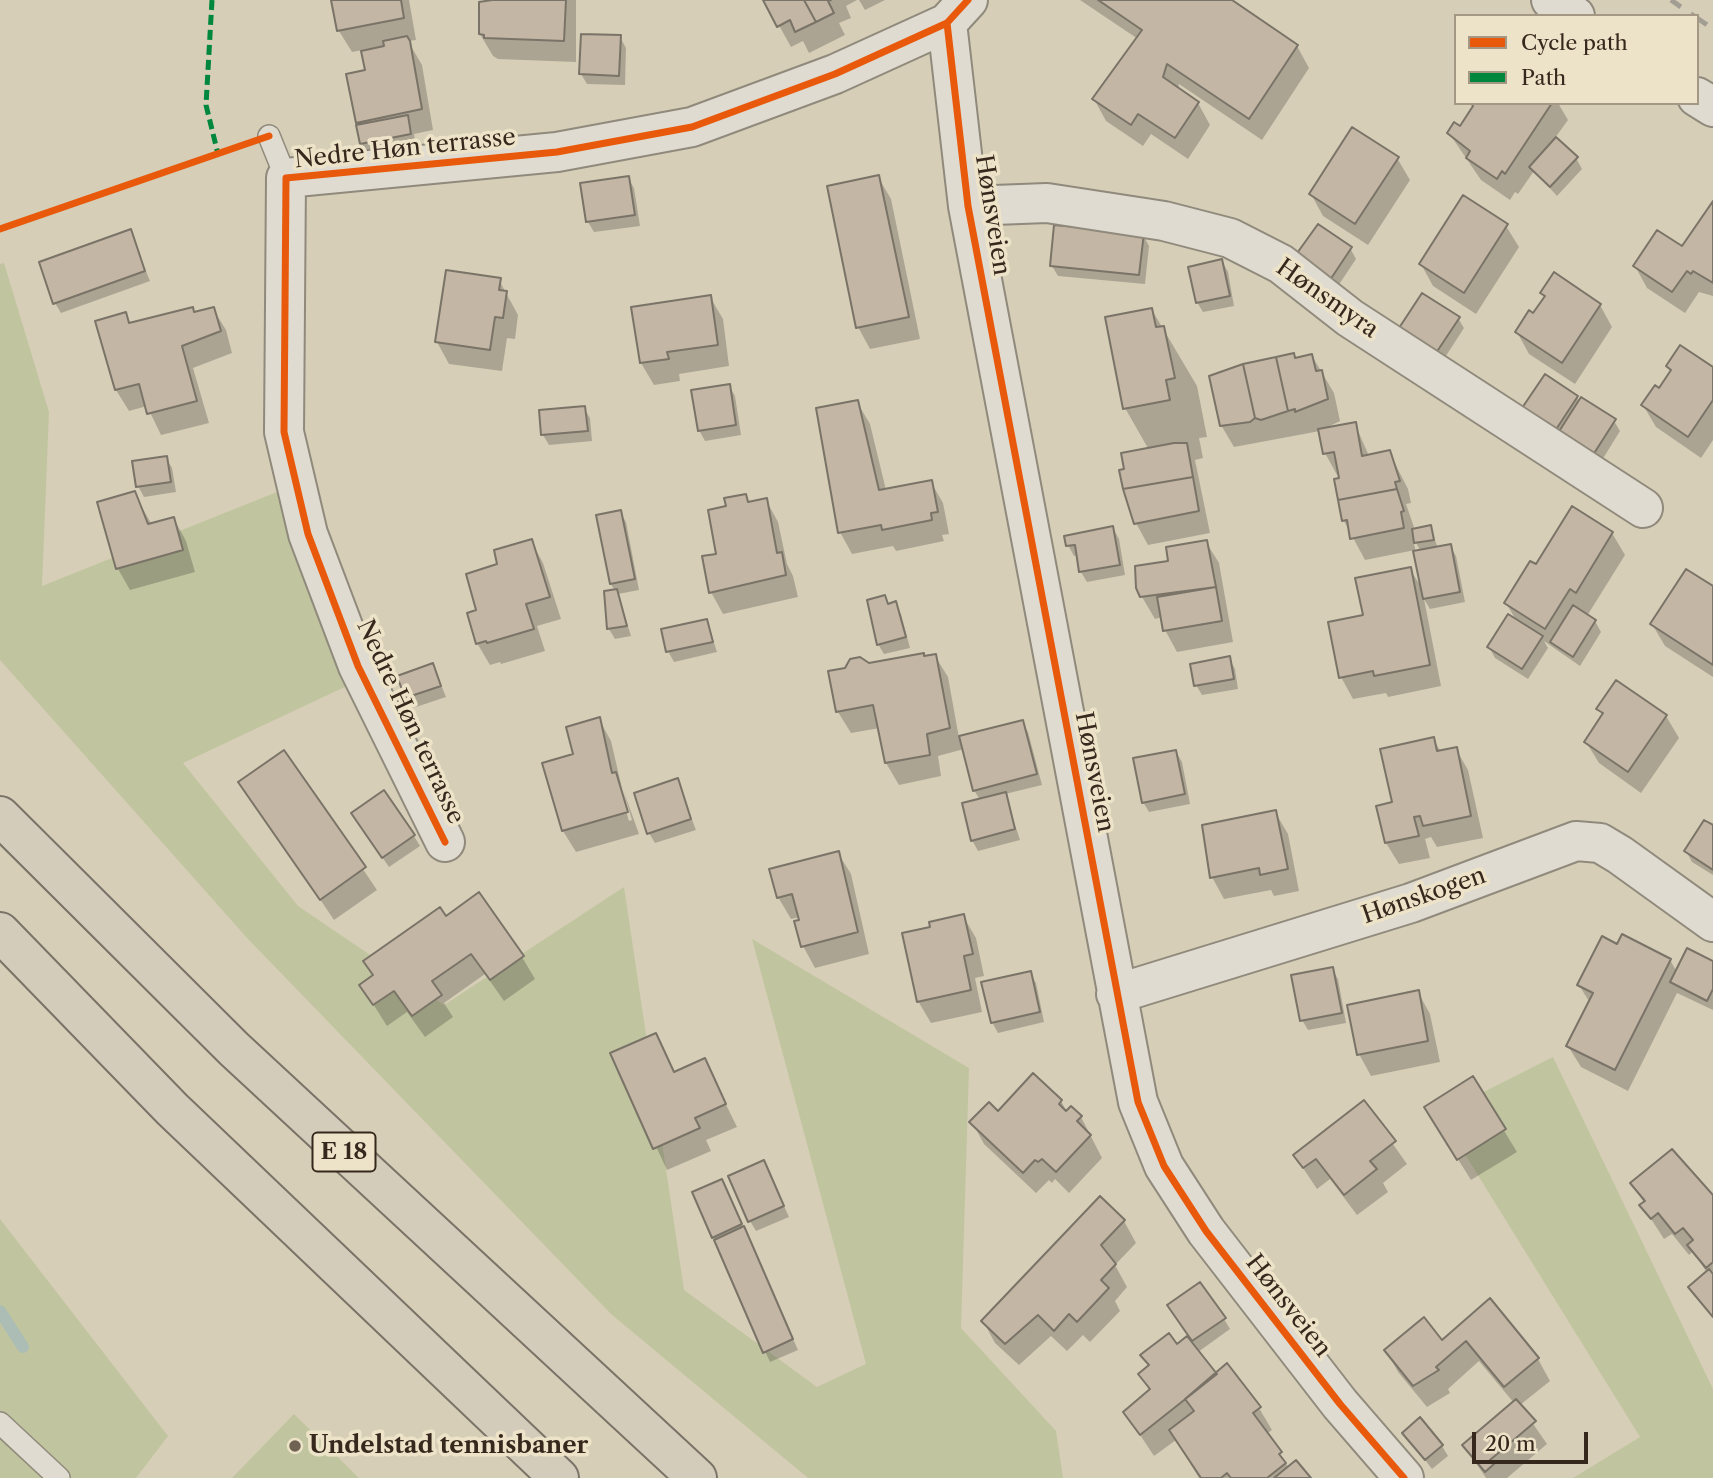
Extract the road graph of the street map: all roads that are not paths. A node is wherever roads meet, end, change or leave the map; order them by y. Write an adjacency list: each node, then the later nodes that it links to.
1 (1551, 0): 3 (street)
2 (958, 11): 5 (street, Nedre Høn terrasse); 6 (street, Hønsveien)
3 (1572, 14)
4 (269, 136): 5 (lane)
5 (286, 178): 9 (street, Nedre Høn terrasse)
6 (968, 206): 7 (street, Hønsmyra); 12 (street, Hønsveien)
7 (1643, 508)
8 (0, 816): 16 (highway, E 18)
9 (445, 842)
10 (1713, 922): 12 (street, Hønskogen)
11 (0, 932): 15 (highway)
12 (1116, 994): 17 (street, Hønsveien)
13 (0, 1423): 14 (lane)
14 (59, 1478)
15 (559, 1478)
16 (697, 1478)
17 (1404, 1478)

